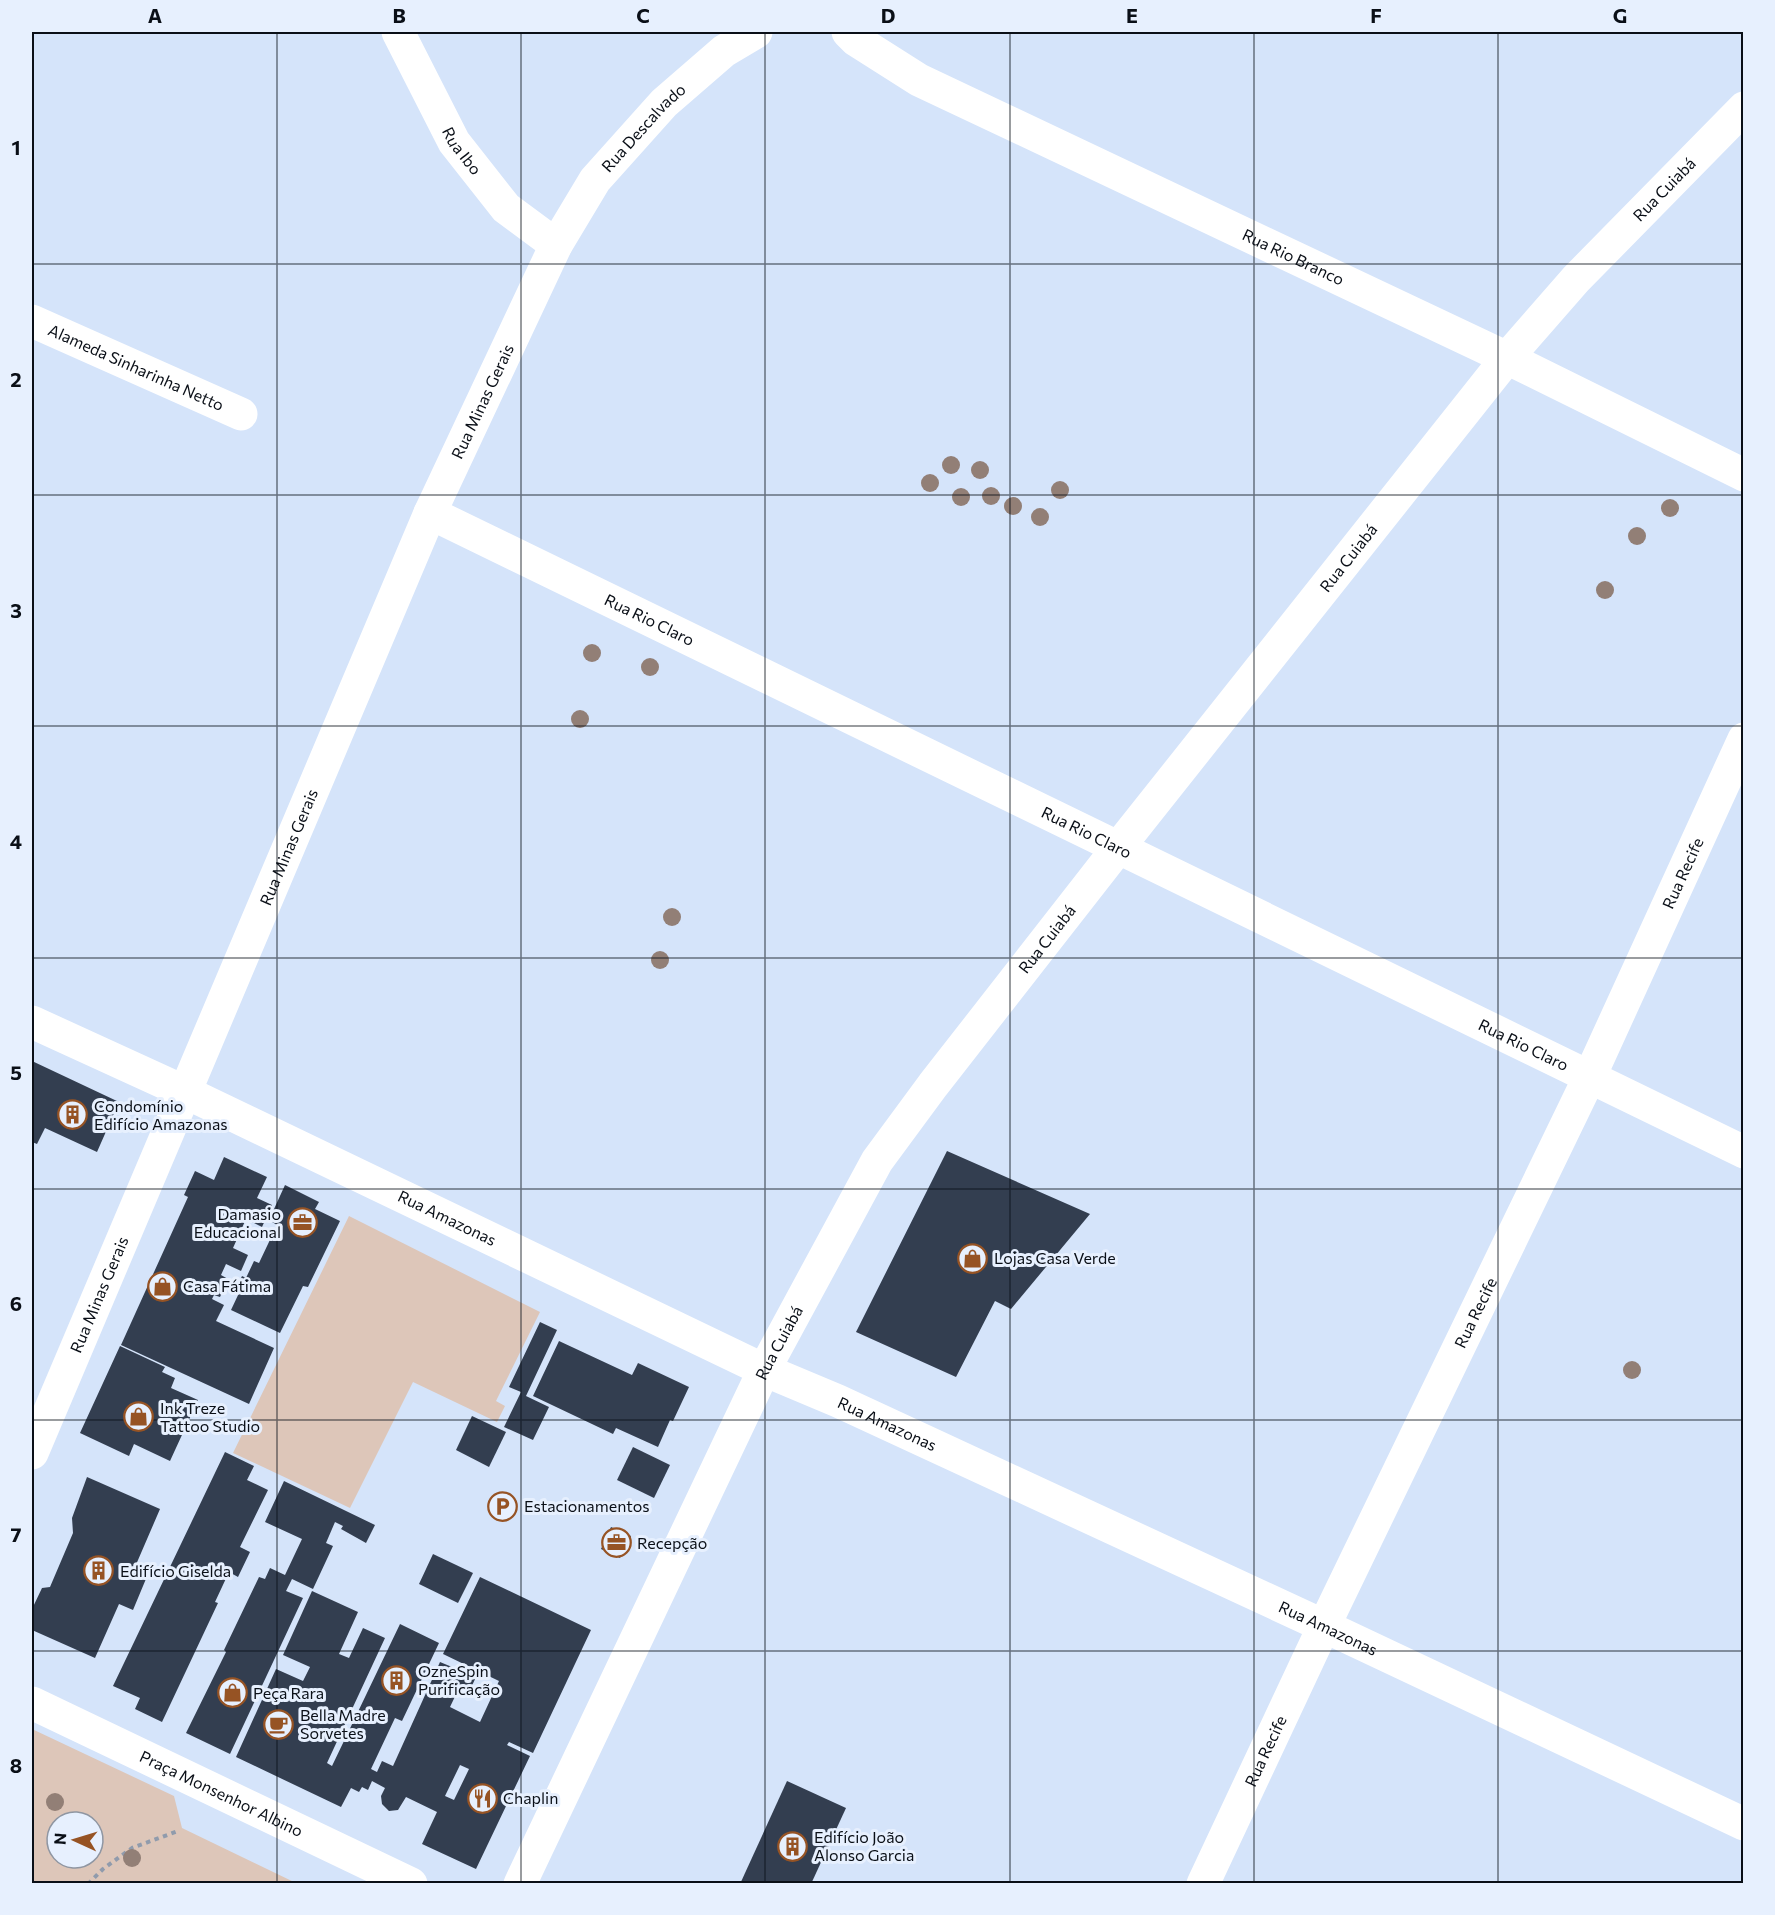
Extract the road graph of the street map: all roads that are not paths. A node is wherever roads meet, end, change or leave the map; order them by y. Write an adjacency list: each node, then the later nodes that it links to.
1 (398, 32): 5 (street, Rua Ibo)
2 (756, 32): 5 (street, Rua Descalvado)
3 (848, 32): 7 (street, Rua Rio Branco)
4 (1743, 108): 7 (street, Rua Cuiabá)
5 (556, 245): 10 (street, Rua Minas Gerais)
6 (32, 321): 8 (street, Alameda Sinharinha Netto)
7 (1507, 358): 9 (street, Rua Rio Branco); 12 (street, Rua Cuiabá)
8 (241, 414)
9 (1743, 475)
10 (430, 513): 12 (street, Rua Rio Claro); 15 (street, Rua Minas Gerais)
11 (1743, 738): 14 (street, Rua Recife)
12 (1118, 848): 14 (street, Rua Rio Claro); 17 (street, Rua Cuiabá)
13 (32, 1022): 15 (street, Rua Amazonas)
14 (1590, 1076): 16 (street, Rua Rio Claro); 19 (street, Rua Recife)
15 (185, 1092): 17 (street, Rua Amazonas); 18 (street, Rua Minas Gerais)
16 (1743, 1152)
17 (764, 1370): 19 (street, Rua Amazonas); 23 (street, Rua Cuiabá)
18 (32, 1453)
19 (1324, 1626): 21 (street, Rua Amazonas); 24 (street, Rua Recife)
20 (32, 1703): 22 (street, Praça Monsenhor Albino)
21 (1743, 1824)
22 (411, 1884)
23 (520, 1884)
24 (1203, 1884)

